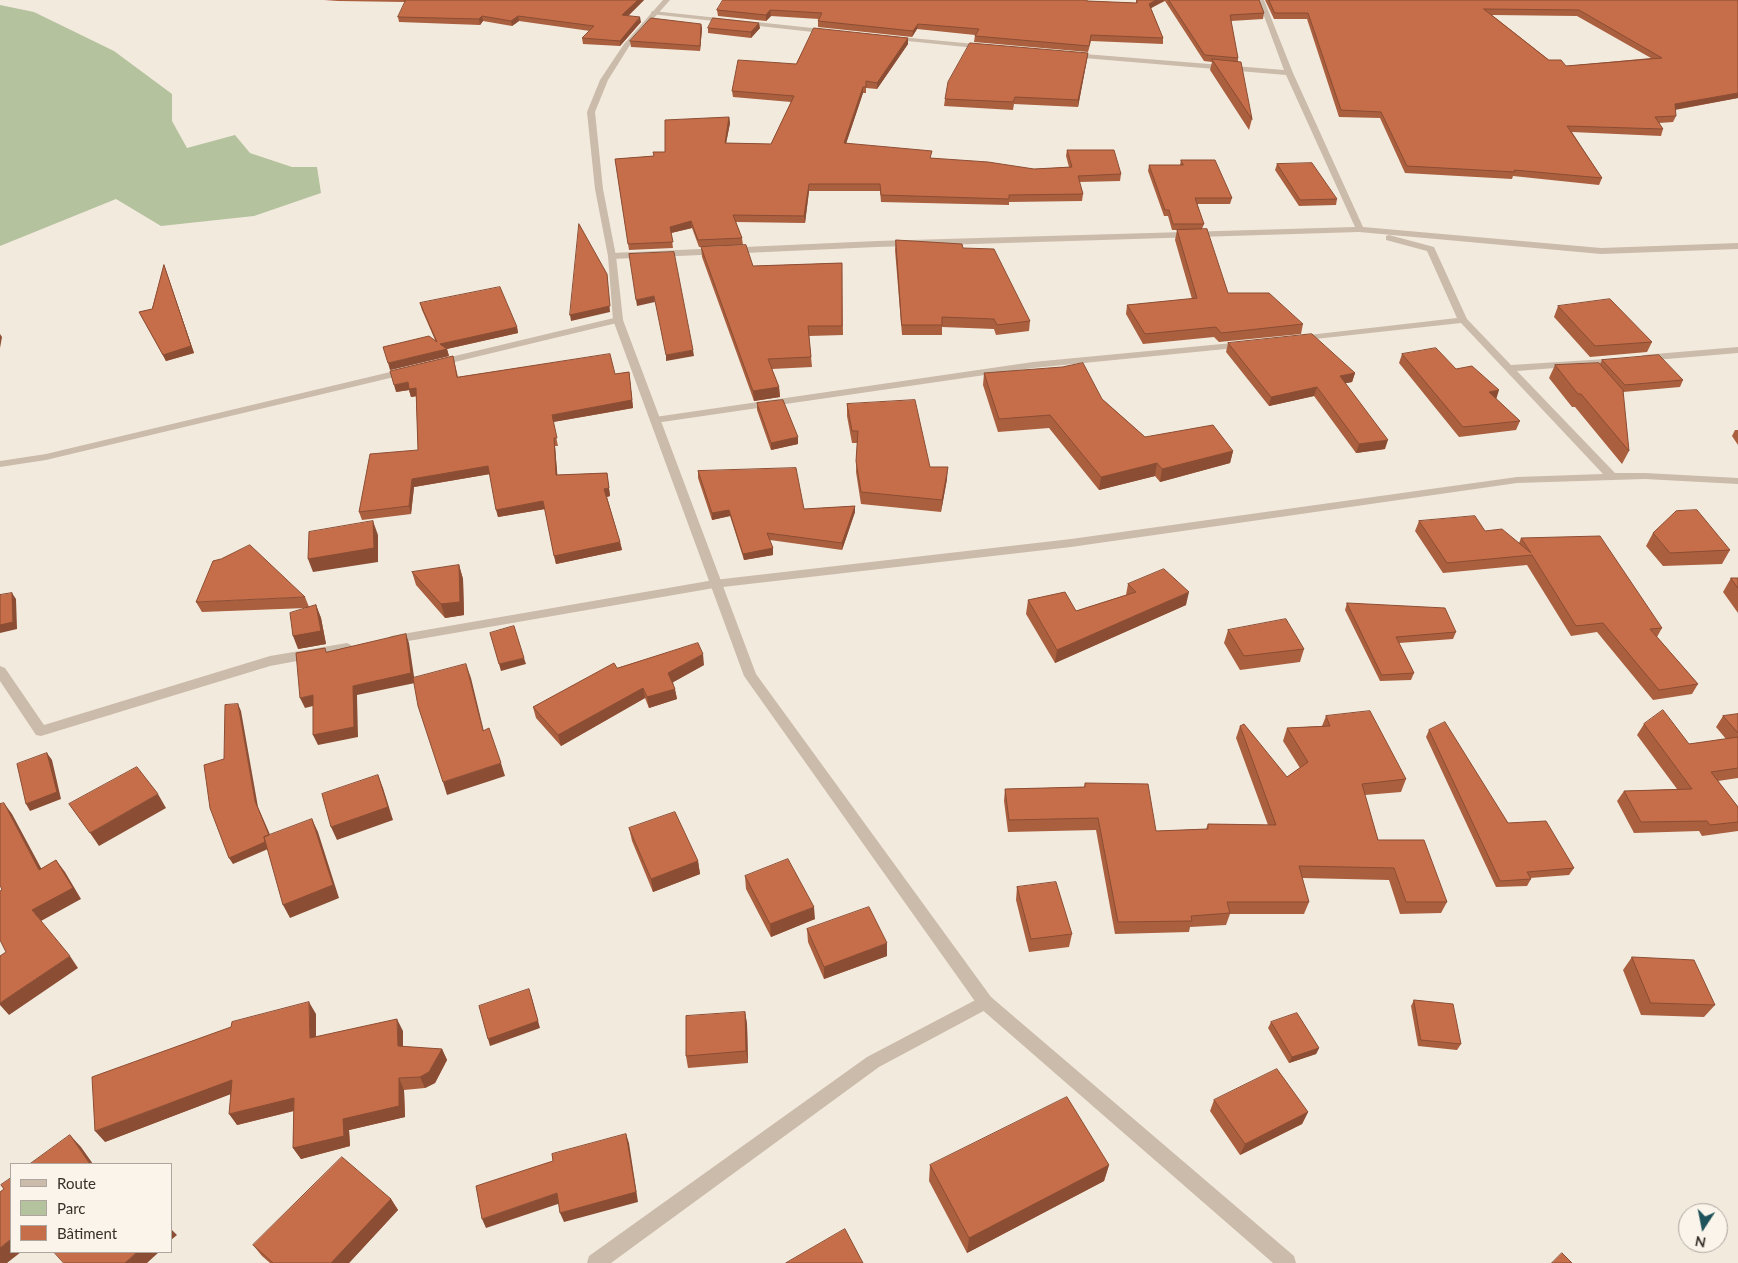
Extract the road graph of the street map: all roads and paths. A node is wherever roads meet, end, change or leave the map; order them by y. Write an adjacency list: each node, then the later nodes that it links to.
1 (667, 0): 3 (street)
2 (1261, 0): 8 (street)
3 (653, 13): 4 (street); 11 (street)
4 (839, 32)
5 (878, 37): 6 (street)
6 (996, 48)
7 (1066, 54): 8 (street)
8 (1289, 73): 9 (street)
9 (1360, 229): 10 (street); 11 (street); 13 (street)
10 (1738, 246)
11 (612, 256): 12 (street)
12 (618, 320): 18 (street); 19 (street)
13 (1463, 320): 14 (street); 17 (street)
14 (1285, 341)
15 (1255, 344): 18 (street)
16 (1738, 350): 17 (street)
17 (1511, 368): 20 (street)
18 (655, 420): 22 (street)
19 (0, 464)
20 (1612, 477): 21 (street); 22 (street)
21 (1738, 481)
22 (714, 584): 23 (street); 26 (street)
23 (376, 643)
24 (357, 646): 25 (street)
25 (0, 672)
26 (985, 1002): 27 (street); 28 (street)
27 (596, 1263)
28 (1287, 1263)

